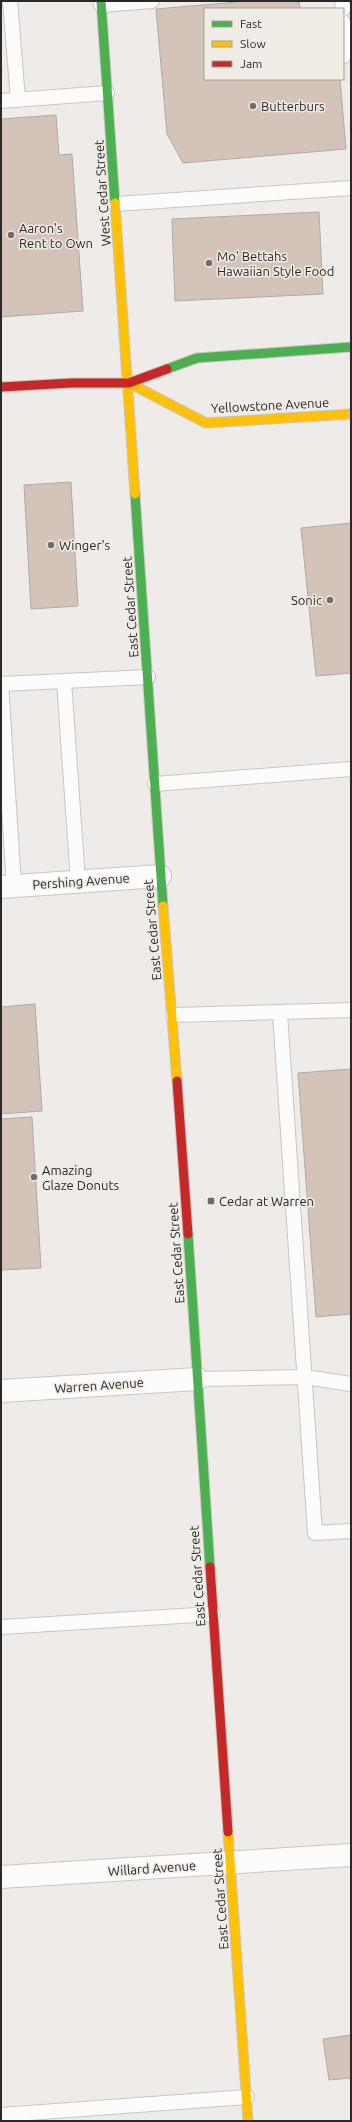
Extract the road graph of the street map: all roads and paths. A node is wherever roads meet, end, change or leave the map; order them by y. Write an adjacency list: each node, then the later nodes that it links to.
1 (10, 1): 5 (lane)
2 (152, 1): 3 (lane)
3 (101, 3): 4 (street, West Cedar Street)
4 (108, 93): 5 (lane); 8 (street, West Cedar Street)
5 (18, 100): 6 (lane)
6 (1, 101)
7 (351, 188): 8 (lane)
8 (116, 204): 10 (street, West Cedar Street)
9 (351, 347): 10 (street, Yellowstone Avenue)
10 (129, 383): 11 (street, Yellowstone Avenue); 12 (street, Yellowstone Avenue); 13 (street, East Cedar Street)
11 (1, 388)
12 (351, 414)
13 (148, 676): 14 (lane); 17 (street, East Cedar Street)
14 (64, 681): 15 (lane); 19 (lane)
15 (1, 684): 20 (lane)
16 (351, 769): 17 (lane)
17 (155, 784): 18 (street, East Cedar Street)
18 (160, 876): 19 (street, Pershing Avenue); 23 (street, East Cedar Street)
19 (78, 882): 20 (street, Pershing Avenue)
20 (8, 886)
21 (351, 1010): 22 (lane)
22 (280, 1013): 23 (lane); 24 (lane)
23 (173, 1015): 25 (street, East Cedar Street)
24 (304, 1377): 25 (lane); 26 (lane); 28 (lane)
25 (197, 1378): 27 (street, Warren Avenue); 29 (street, East Cedar Street)
26 (351, 1384)
27 (1, 1391)
28 (351, 1531)
29 (213, 1614): 30 (lane); 32 (street, East Cedar Street)
30 (1, 1627)
31 (351, 1855): 32 (street, Willard Avenue)
32 (231, 1863): 33 (street, Willard Avenue); 34 (street, East Cedar Street)
33 (1, 1877)
34 (246, 2097): 35 (lane); 36 (street, East Cedar Street)
35 (1, 2115)
36 (248, 2121)

